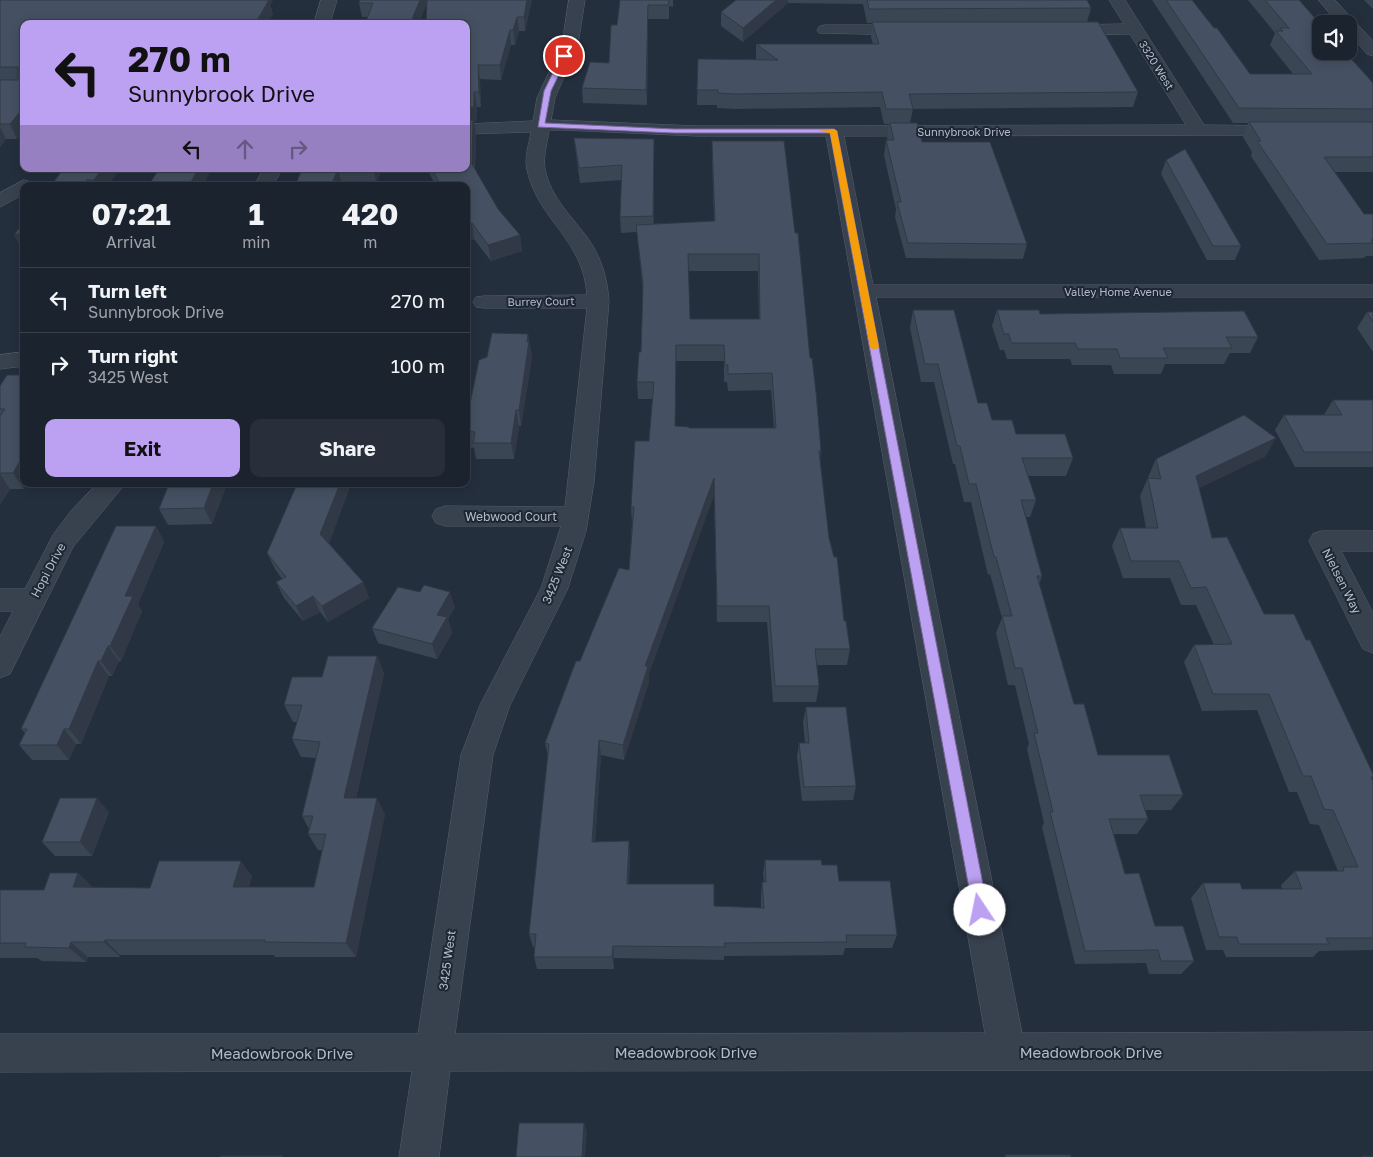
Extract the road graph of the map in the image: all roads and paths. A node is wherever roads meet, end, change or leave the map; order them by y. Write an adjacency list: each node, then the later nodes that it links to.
1 (329, 0): 6 (street)
2 (577, 0): 13 (street, 3425 West)
3 (1117, 0): 10 (street, 3320 West)
4 (1326, 0): 5 (street)
5 (1340, 15)
6 (323, 20)
7 (825, 30): 8 (street)
8 (925, 30)
9 (1055, 30): 10 (street)
10 (1135, 30): 15 (street, 3320 West)
11 (1357, 31): 12 (street)
12 (1370, 43)
13 (541, 125): 14 (street, Sunnybrook Drive); 17 (street, Sunnybrook Drive); 24 (street, 3425 West)
14 (470, 129)
15 (1198, 130): 16 (street, Sunnybrook Drive); 17 (street, Sunnybrook Drive)
16 (1295, 130)
17 (834, 131): 22 (street)
18 (35, 172): 19 (street)
19 (27, 182)
20 (20, 188): 21 (street)
21 (0, 201)
22 (864, 291): 23 (street, Valley Home Avenue); 37 (street)
23 (1373, 291)
24 (598, 301): 25 (street, Burrey Court); 30 (street, 3425 West)
25 (484, 302)
26 (20, 360): 27 (street)
27 (0, 362)
28 (109, 487): 33 (street, Hopi Drive)
29 (445, 516): 30 (street, Webwood Court)
30 (576, 517): 39 (street, 3425 West)
31 (1373, 541): 34 (street, Nielsen Way)
32 (0, 600): 33 (street)
33 (32, 600): 35 (street, Hopi Drive)
34 (1373, 641)
35 (0, 666)
36 (1373, 1051): 37 (street, Meadowbrook Drive)
37 (1007, 1052): 39 (street, Meadowbrook Drive)
38 (0, 1053): 39 (street, Meadowbrook Drive)
39 (434, 1053): 40 (street, 3425 West)
40 (419, 1157)

